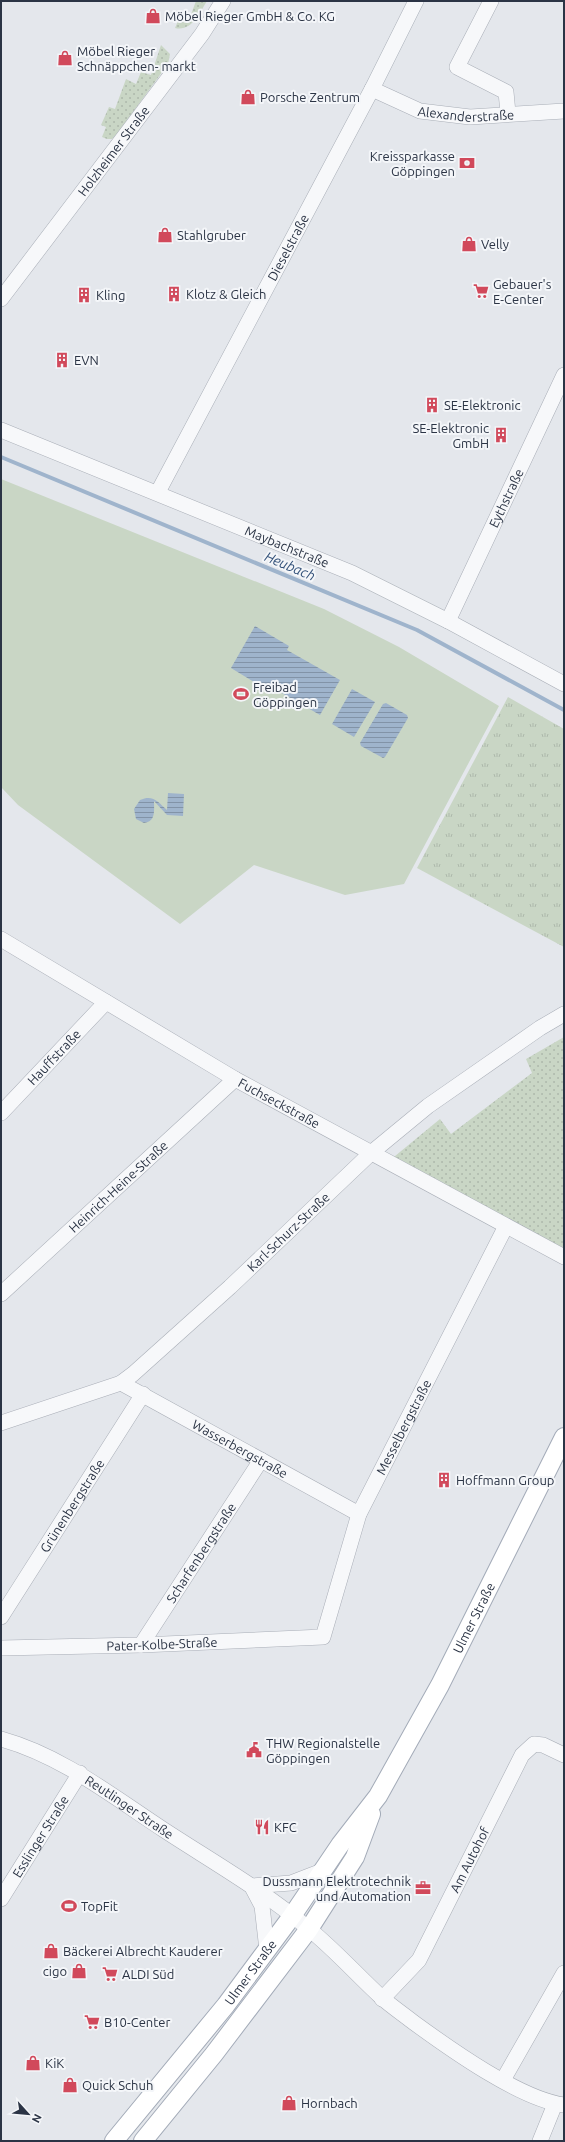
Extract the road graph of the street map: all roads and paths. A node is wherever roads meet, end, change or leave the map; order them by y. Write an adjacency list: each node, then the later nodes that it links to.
1 (223, 1): 7 (street, Holzheimer Straße)
2 (416, 1): 4 (street, Dieselstraße)
3 (492, 1): 6 (street)
4 (372, 89): 6 (street, Alexanderstraße); 10 (street, Dieselstraße)
5 (564, 111): 6 (street, Alexanderstraße)
6 (508, 113)
7 (1, 299)
8 (564, 375): 11 (street, Eythstraße)
9 (1, 430): 10 (street, Maybachstraße)
10 (158, 492): 11 (street, Maybachstraße)
11 (448, 621): 12 (street, Maybachstraße)
12 (564, 684)
13 (1, 939): 14 (street, Fuchseckstraße)
14 (106, 1002): 16 (street, Fuchseckstraße); 17 (street, Hauffstraße)
15 (564, 1014): 18 (street, Karl-Schurz-Straße)
16 (235, 1078): 18 (street, Fuchseckstraße); 21 (street, Heinrich-Heine-Straße)
17 (1, 1113)
18 (371, 1153): 19 (street, Fuchseckstraße); 22 (street, Karl-Schurz-Straße)
19 (506, 1226): 20 (street, Fuchseckstraße); 27 (street, Messelbergstraße)
20 (564, 1257)
21 (1, 1294)
22 (121, 1383): 23 (street, Wasserbergstraße); 24 (street, Karl-Schurz-Straße)
23 (143, 1394): 26 (street, Wasserbergstraße); 28 (street, Grünenbergstraße)
24 (1, 1423)
25 (564, 1437): 35 (main road, Ulmer Straße)
26 (262, 1460): 27 (street, Wasserbergstraße); 30 (street, Scharfenbergstraße)
27 (359, 1514): 29 (street, Messelbergstraße)
28 (1, 1617)
29 (324, 1637): 30 (street, Pater-Kolbe-Straße)
30 (141, 1646): 31 (street, Pater-Kolbe-Straße)
31 (1, 1648)
32 (1, 1739): 34 (street, Reutlinger Straße)
33 (564, 1755): 43 (street, Am Autohof)
34 (80, 1773): 37 (street, Reutlinger Straße); 38 (street, Esslinger Straße)
35 (378, 1796): 36 (main road, Ulmer Straße); 40 (main road, Ulmer Straße)
36 (322, 1871): 37 (street); 39 (main road, Ulmer Straße)
37 (252, 1886): 39 (street, Reutlinger Straße); 41 (street)
38 (1, 1899)
39 (292, 1916): 40 (street); 41 (main road, Ulmer Straße)
40 (309, 1929): 43 (street); 47 (main road, Ulmer Straße)
41 (267, 1950): 46 (main road, Ulmer Straße)
42 (564, 1973): 44 (street)
43 (382, 1999): 44 (street)
44 (503, 2080): 45 (street)
45 (559, 2104): 48 (street)
46 (114, 2141)
47 (143, 2141)
48 (540, 2141)

